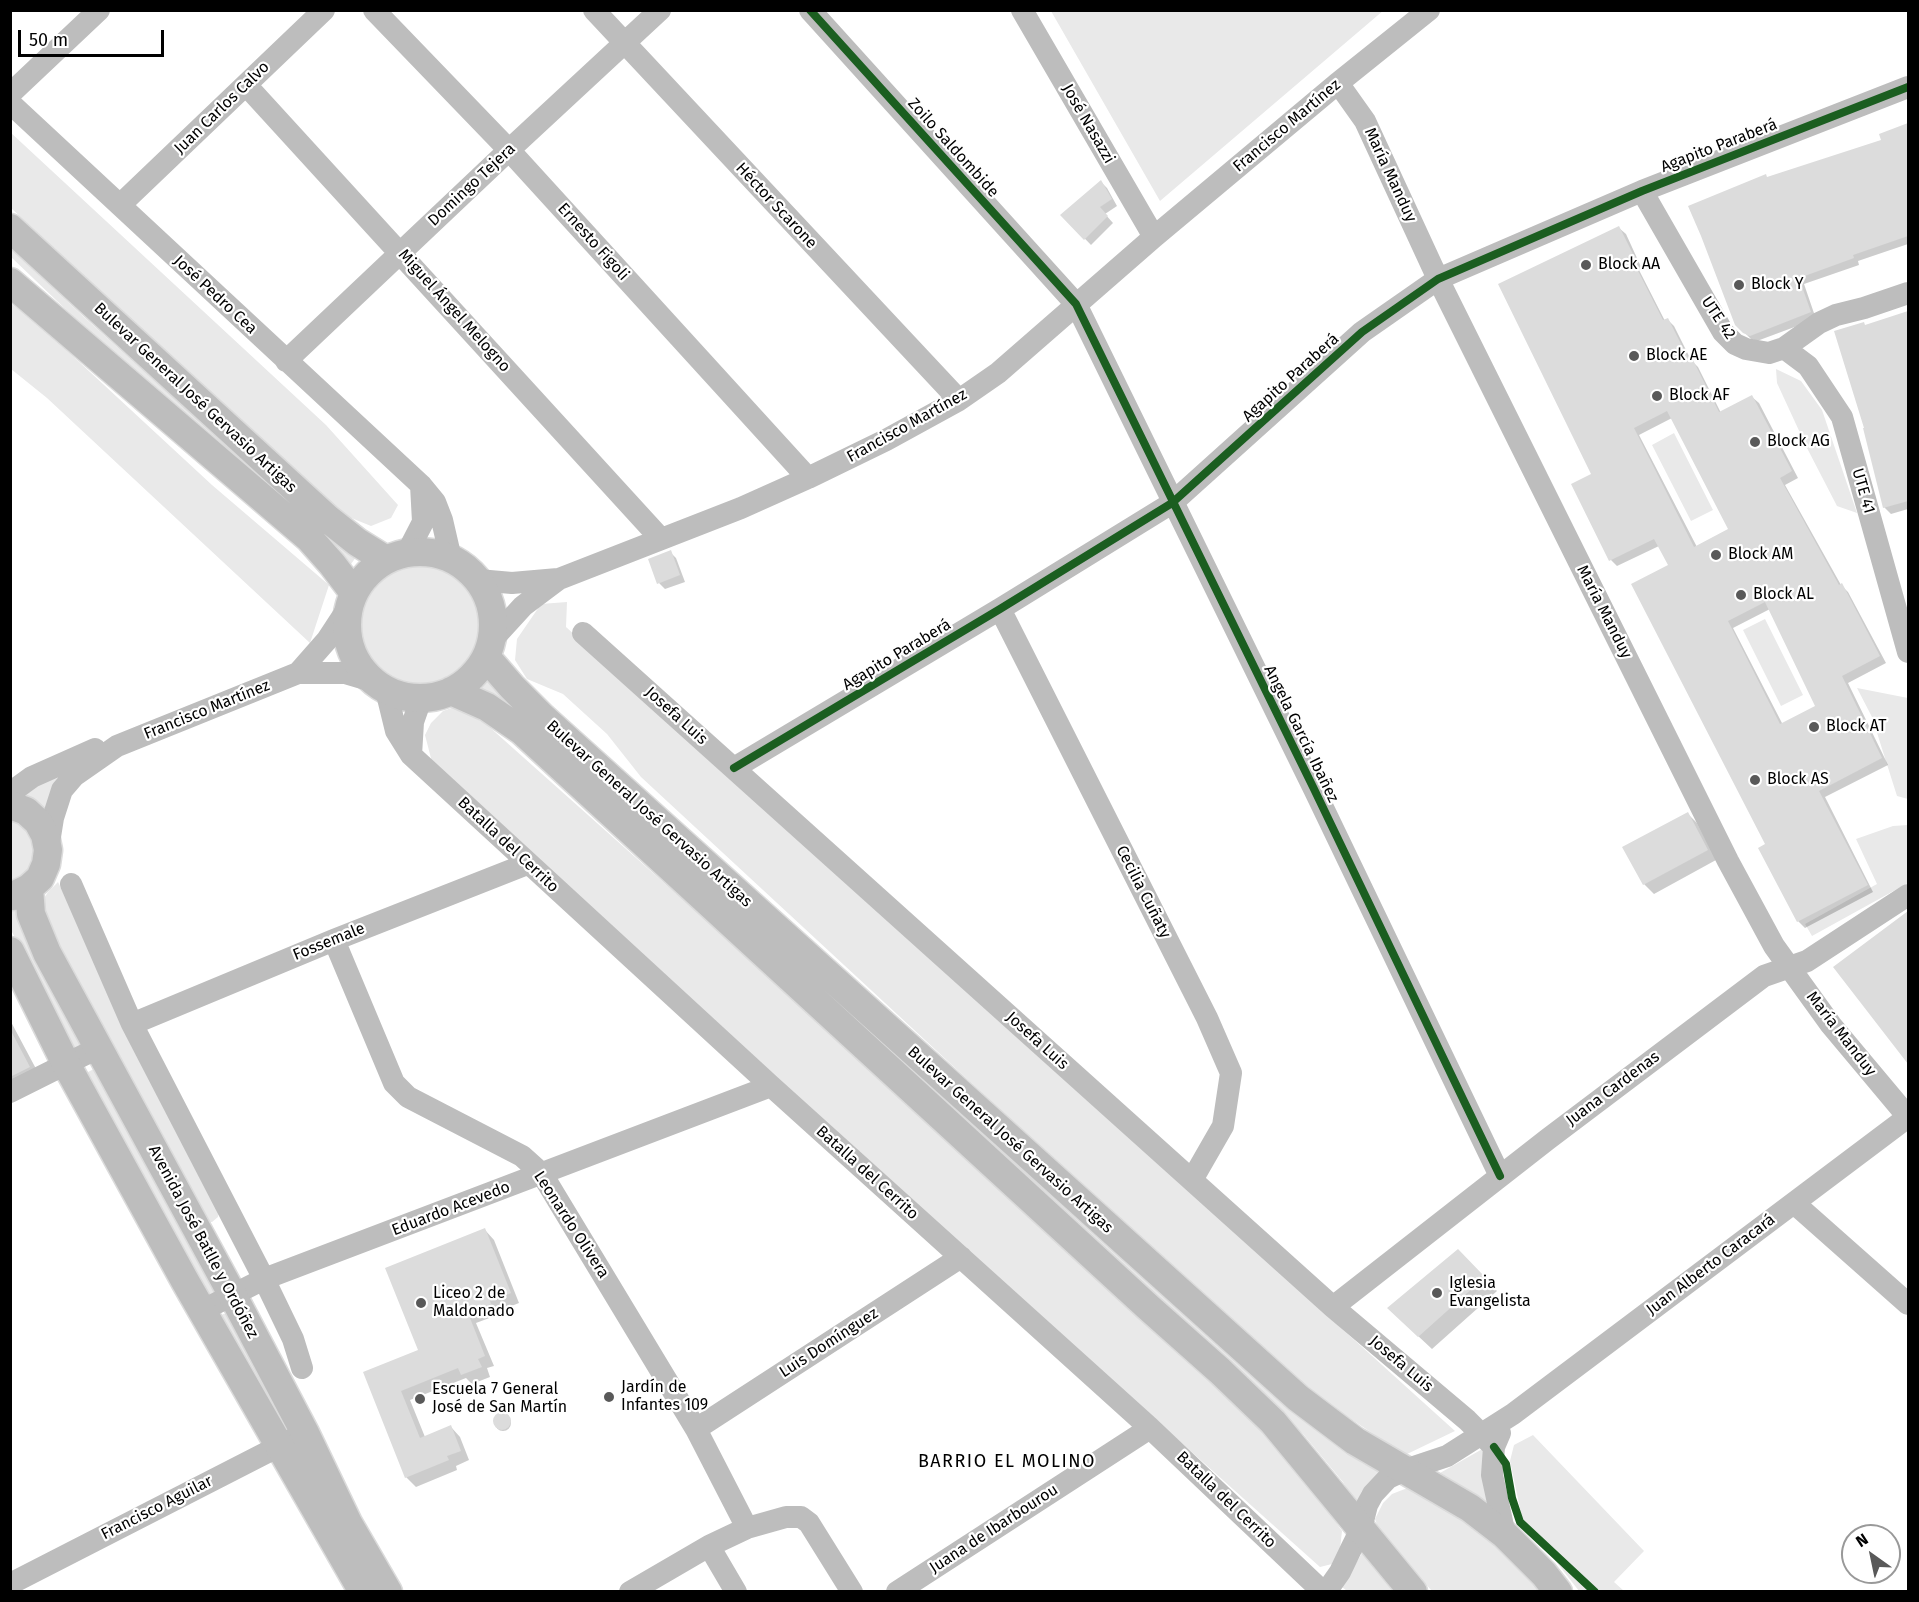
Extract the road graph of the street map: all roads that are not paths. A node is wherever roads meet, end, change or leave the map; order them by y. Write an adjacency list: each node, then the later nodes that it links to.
1 (99, 10): 13 (street)
2 (324, 10): 11 (street, Juan Carlos Calvo)
3 (374, 10): 15 (street, Ernesto Figoli)
4 (594, 10): 9 (street, Héctor Scarone)
5 (660, 10): 9 (street, Domingo Tejera)
6 (810, 10): 24 (street, Zoilo Saldombide)
7 (1022, 10): 19 (street, José Nasazzi)
8 (1429, 10): 10 (street, Francisco Martínez)
9 (624, 44): 15 (street, Domingo Tejera); 27 (street, Héctor Scarone)
10 (1338, 83): 19 (street, Francisco Martínez); 21 (street, María Manduy)
11 (246, 85): 17 (street, Juan Carlos Calvo); 20 (street, Miguel Ángel Melogno)
12 (1908, 87): 16 (street, Agapito Paraberá)
13 (10, 94)
14 (10, 104): 17 (street, José Pedro Cea)
15 (509, 150): 20 (street, Domingo Tejera); 28 (street, Ernesto Figoli)
16 (1642, 191): 21 (street, Agapito Paraberá); 25 (street, UTE 42)
17 (120, 205): 26 (street, José Pedro Cea)
18 (10, 228): 32 (main road, Bulevar General José Gervasio Artigas)
19 (1154, 237): 24 (street, Francisco Martínez)
20 (401, 252): 26 (street, Domingo Tejera); 31 (street, Miguel Ángel Melogno)
21 (1438, 279): 30 (street, Agapito Paraberá); 57 (street, María Manduy)
22 (10, 282): 36 (main road, Bulevar General José Gervasio Artigas)
23 (1908, 293): 25 (street)
24 (1076, 304): 27 (street, Francisco Martínez); 30 (street, Angela García Ibañez)
25 (1784, 348): 40 (street, UTE 41)
26 (286, 361): 29 (street, José Pedro Cea)
27 (959, 400): 28 (street, Francisco Martínez)
28 (808, 478): 31 (street, Francisco Martínez)
29 (422, 485): 32 (street); 33 (street, José Pedro Cea)
30 (1172, 503): 37 (street, Agapito Paraberá); 65 (street, Angela García Ibañez)
31 (662, 539): 34 (street, Francisco Martínez)
32 (397, 556): 33 (main road); 36 (main road)
33 (451, 559): 35 (main road)
34 (559, 579): 35 (street, Francisco Martínez); 39 (street, Francisco Martínez)
35 (478, 580): 39 (main road)
36 (351, 601): 41 (street, Francisco Martínez); 42 (main road)
37 (1000, 609): 47 (street, Agapito Paraberá); 66 (street, Cecilia Cuñaty)
38 (583, 633): 47 (street, Josefa Luis)
39 (488, 649): 43 (main road); 80 (main road, Bulevar General José Gervasio Artigas)
40 (1908, 652)
41 (298, 673): 42 (street, Francisco Martínez); 45 (street, Francisco Martínez)
42 (379, 686): 44 (main road); 46 (street, Batalla del Cerrito)
43 (451, 691): 44 (main road); 82 (main road, Bulevar General José Gervasio Artigas)
44 (421, 699): 46 (street)
45 (117, 747): 48 (street, Francisco Martínez); 50 (street, Francisco Martínez)
46 (411, 755): 51 (street, Batalla del Cerrito)
47 (734, 768): 66 (street, Josefa Luis)
48 (10, 793)
49 (10, 805): 50 (main road)
50 (48, 850): 53 (main road)
51 (527, 864): 55 (street, Fossemale); 61 (street, Batalla del Cerrito)
52 (71, 884): 58 (street)
53 (20, 893): 59 (main road, Avenida José Batlle y Ordóñez)
54 (1908, 895): 57 (street, Juana Cardenas)
55 (334, 940): 58 (street, Fossemale); 64 (street, Leonardo Olivera)
56 (10, 951): 60 (main road, Avenida José Batlle y Ordóñez)
57 (1788, 967): 63 (street, María Manduy); 65 (street, Juana Cardenas)
58 (132, 1024): 69 (street)
59 (98, 1048): 60 (street); 70 (main road, Avenida José Batlle y Ordóñez)
60 (66, 1064): 62 (street); 73 (main road, Avenida José Batlle y Ordóñez)
61 (771, 1086): 64 (street, Eduardo Acevedo); 68 (street, Batalla del Cerrito)
62 (10, 1092)
63 (1908, 1117): 67 (street, Juan Alberto Caracará)
64 (542, 1174): 69 (street, Eduardo Acevedo); 76 (street, Leonardo Olivera)
65 (1500, 1176): 72 (street, Juana Cardenas)
66 (1192, 1180): 72 (street, Josefa Luis)
67 (1794, 1203): 71 (street); 78 (street, Juan Alberto Caracará)
68 (961, 1257): 75 (street, Batalla del Cerrito); 76 (street, Luis Domínguez)
69 (264, 1279): 70 (street, Eduardo Acevedo); 74 (street)
70 (232, 1294): 73 (street, Eduardo Acevedo); 77 (main road, Avenida José Batlle y Ordóñez)
71 (1908, 1304)
72 (1333, 1307): 78 (street, Josefa Luis)
73 (201, 1311): 79 (main road, Avenida José Batlle y Ordóñez)
74 (302, 1368)
75 (1150, 1428): 91 (street, Juana de Ibarbourou); 92 (street, Batalla del Cerrito)
76 (696, 1429): 81 (street, Leonardo Olivera)
77 (305, 1433): 79 (street, Francisco Aguilar); 87 (main road, Avenida José Batlle y Ordóñez)
78 (1488, 1441): 80 (street); 83 (street)
79 (279, 1446): 85 (street, Francisco Aguilar); 86 (main road, Avenida José Batlle y Ordóñez)
80 (1405, 1470): 82 (street); 83 (main road, Bulevar General José Gervasio Artigas)
81 (747, 1528): 84 (street); 90 (street)
82 (1360, 1529): 92 (street); 93 (main road, Bulevar General José Gervasio Artigas)
83 (1506, 1535): 94 (main road, Bulevar General José Gervasio Artigas)
84 (709, 1546): 88 (street); 89 (street)
85 (10, 1584)
86 (363, 1592)
87 (388, 1592)
88 (630, 1592)
89 (736, 1592)
90 (852, 1592)
91 (897, 1592)
92 (1324, 1592)
93 (1413, 1592)
94 (1558, 1592)

